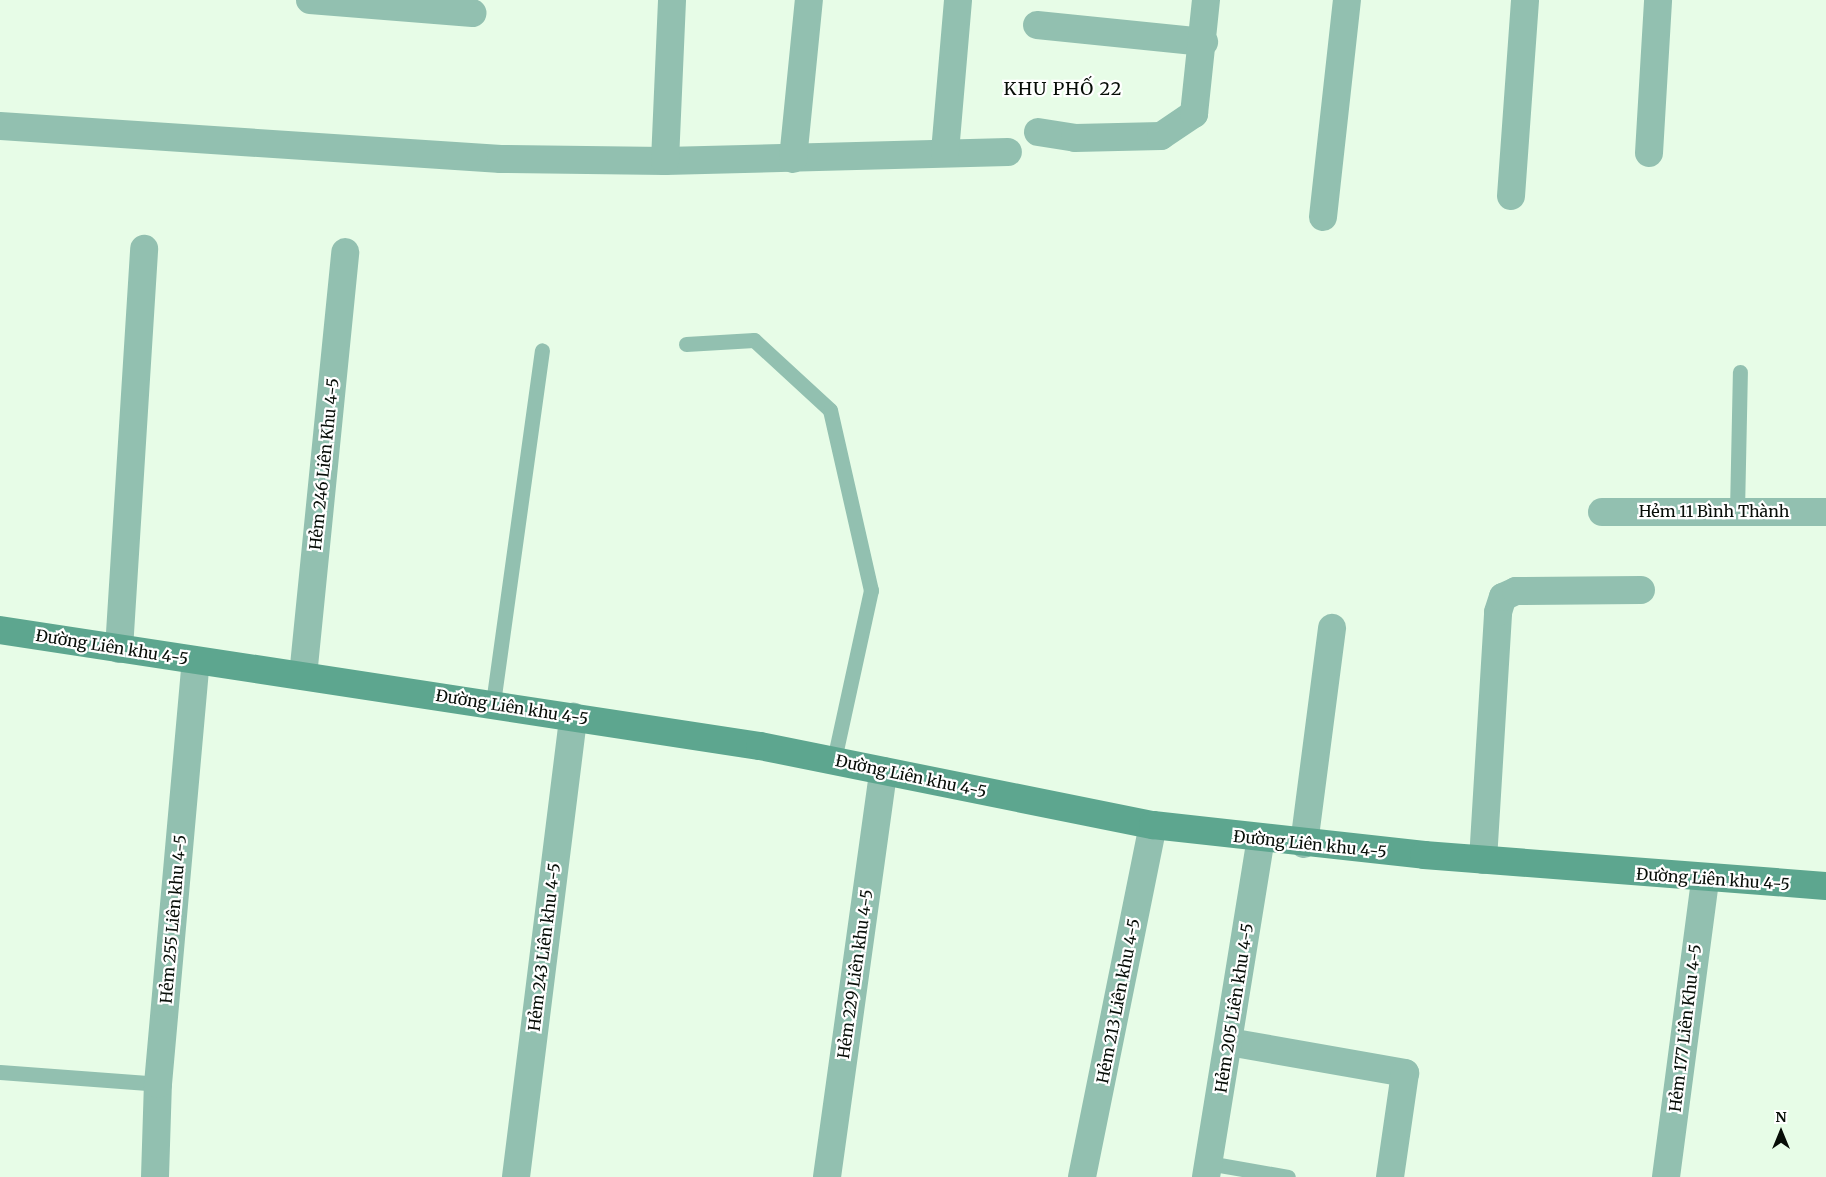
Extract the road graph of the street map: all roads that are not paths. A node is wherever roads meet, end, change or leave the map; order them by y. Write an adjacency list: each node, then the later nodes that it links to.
1 (310, 0): 9 (street)
2 (672, 0): 18 (street)
3 (809, 0): 17 (street)
4 (958, 0): 14 (street)
5 (1206, 0): 11 (street)
6 (1347, 0): 20 (street)
7 (1525, 0): 19 (street)
8 (1658, 0): 16 (street)
9 (472, 13)
10 (1037, 25): 11 (street)
11 (1204, 42): 13 (street)
12 (0, 126): 18 (street)
13 (1038, 132)
14 (945, 152): 15 (street); 17 (street)
15 (1008, 152)
16 (1649, 153)
17 (793, 159): 18 (street)
18 (665, 161)
19 (1510, 196)
20 (1323, 217)
21 (144, 249): 32 (street)
22 (345, 252): 34 (street, Hẻm 246 Liên Khu 4-5)
23 (686, 344): 37 (lane)
24 (542, 350): 35 (lane)
25 (1740, 372): 26 (lane)
26 (1737, 511): 27 (street, Hẻm 11 Bình Thành); 28 (street, Hẻm 11 Bình Thành)
27 (1602, 512)
28 (1826, 512)
29 (1641, 590): 42 (street)
30 (1332, 628): 41 (street)
31 (0, 630): 32 (street, Đường Liên khu 4-5)
32 (119, 648): 33 (street, Đường Liên khu 4-5)
33 (196, 661): 34 (street, Đường Liên khu 4-5); 47 (street, Hẻm 255 Liên khu 4-5)
34 (303, 676): 35 (street, Đường Liên khu 4-5)
35 (492, 703): 36 (street, Đường Liên khu 4-5)
36 (573, 717): 37 (street, Đường Liên khu 4-5); 50 (street, Hẻm 243 Liên khu 4-5)
37 (834, 760): 38 (street, Đường Liên khu 4-5)
38 (883, 771): 39 (street, Đường Liên khu 4-5); 51 (street, Hẻm 229 Liên khu 4-5)
39 (1153, 825): 40 (street, Đường Liên khu 4-5); 52 (street, Hẻm 213 Liên khu 4-5)
40 (1261, 839): 41 (street, Đường Liên khu 4-5); 45 (street, Hẻm 205 Liên khu 4-5)
41 (1304, 844): 42 (street, Đường Liên khu 4-5)
42 (1483, 860): 43 (street, Đường Liên khu 4-5)
43 (1705, 880): 44 (street, Đường Liên khu 4-5); 55 (street, Hẻm 177 Liên Khu 4-5)
44 (1826, 886)
45 (1229, 1042): 48 (street, Hẻm 205 Liên khu 4-5); 54 (street)
46 (0, 1072): 47 (lane)
47 (158, 1084): 49 (street, Hẻm 255 Liên khu 4-5)
48 (1207, 1170): 53 (lane)
49 (154, 1177)
50 (516, 1177)
51 (827, 1177)
52 (1082, 1177)
53 (1288, 1177)
54 (1390, 1177)
55 (1666, 1177)

